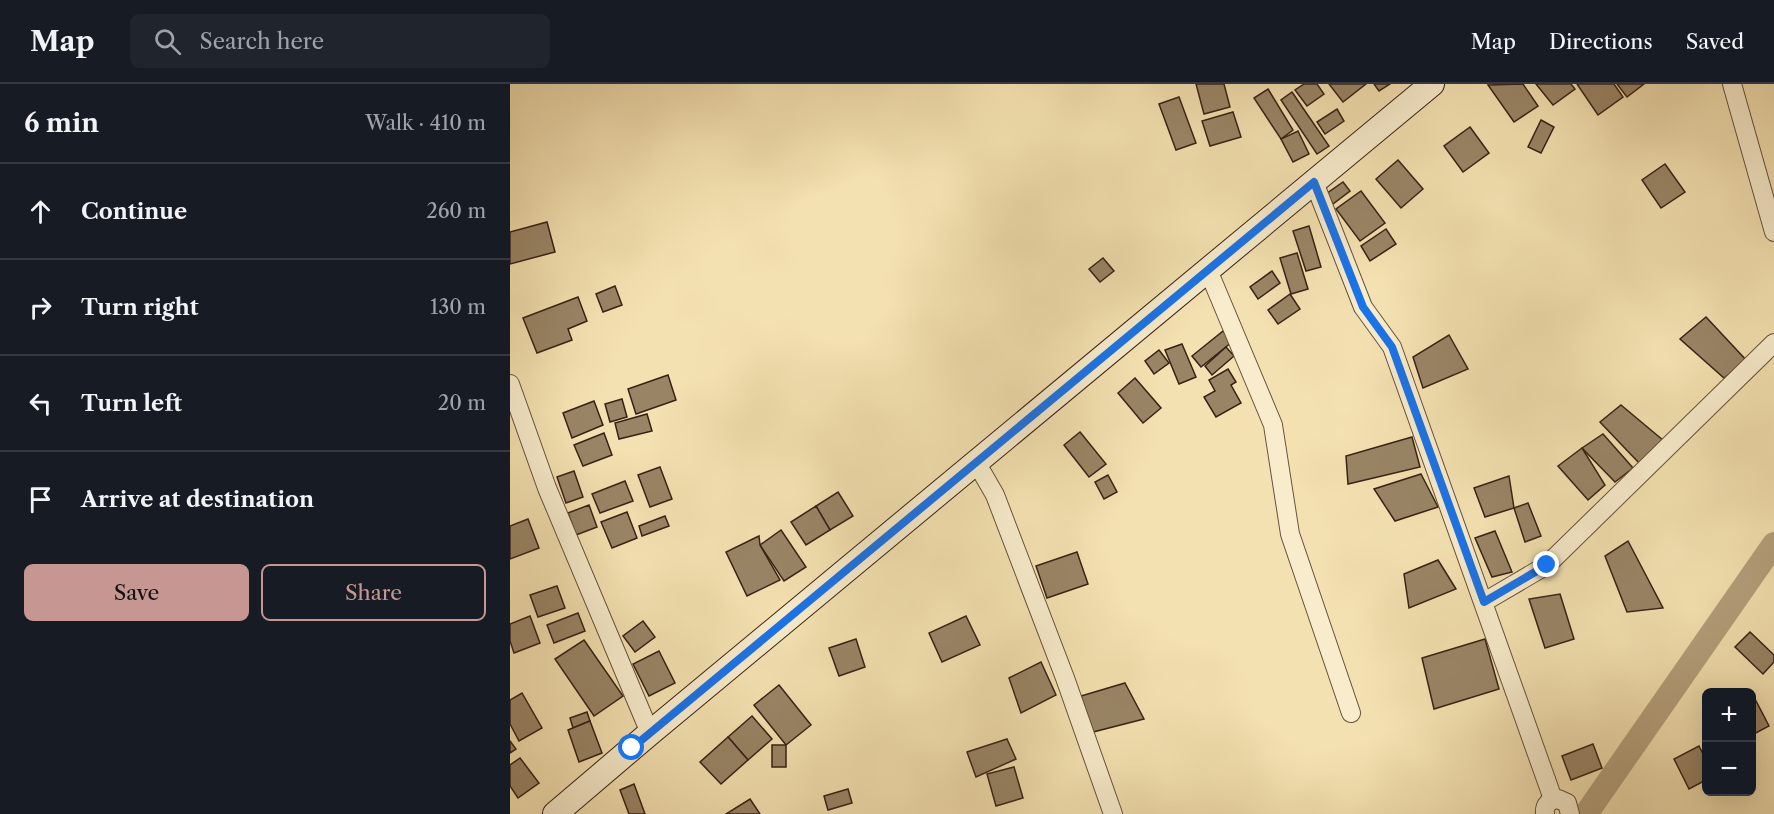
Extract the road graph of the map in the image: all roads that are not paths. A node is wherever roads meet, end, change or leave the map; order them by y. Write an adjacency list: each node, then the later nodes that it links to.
1 (1432, 84): 3 (main road)
2 (1732, 84): 4 (street)
3 (1314, 182): 5 (main road); 9 (street)
4 (1774, 232)
5 (1208, 270): 8 (main road); 10 (street)
6 (1774, 343): 9 (street)
7 (510, 384): 11 (street)
8 (976, 462): 11 (main road); 14 (street)
9 (1484, 602): 12 (street)
10 (1351, 713)
11 (650, 733): 13 (main road)
12 (1549, 807): 15 (street)
13 (555, 814)
14 (1113, 814)
15 (1570, 814)

